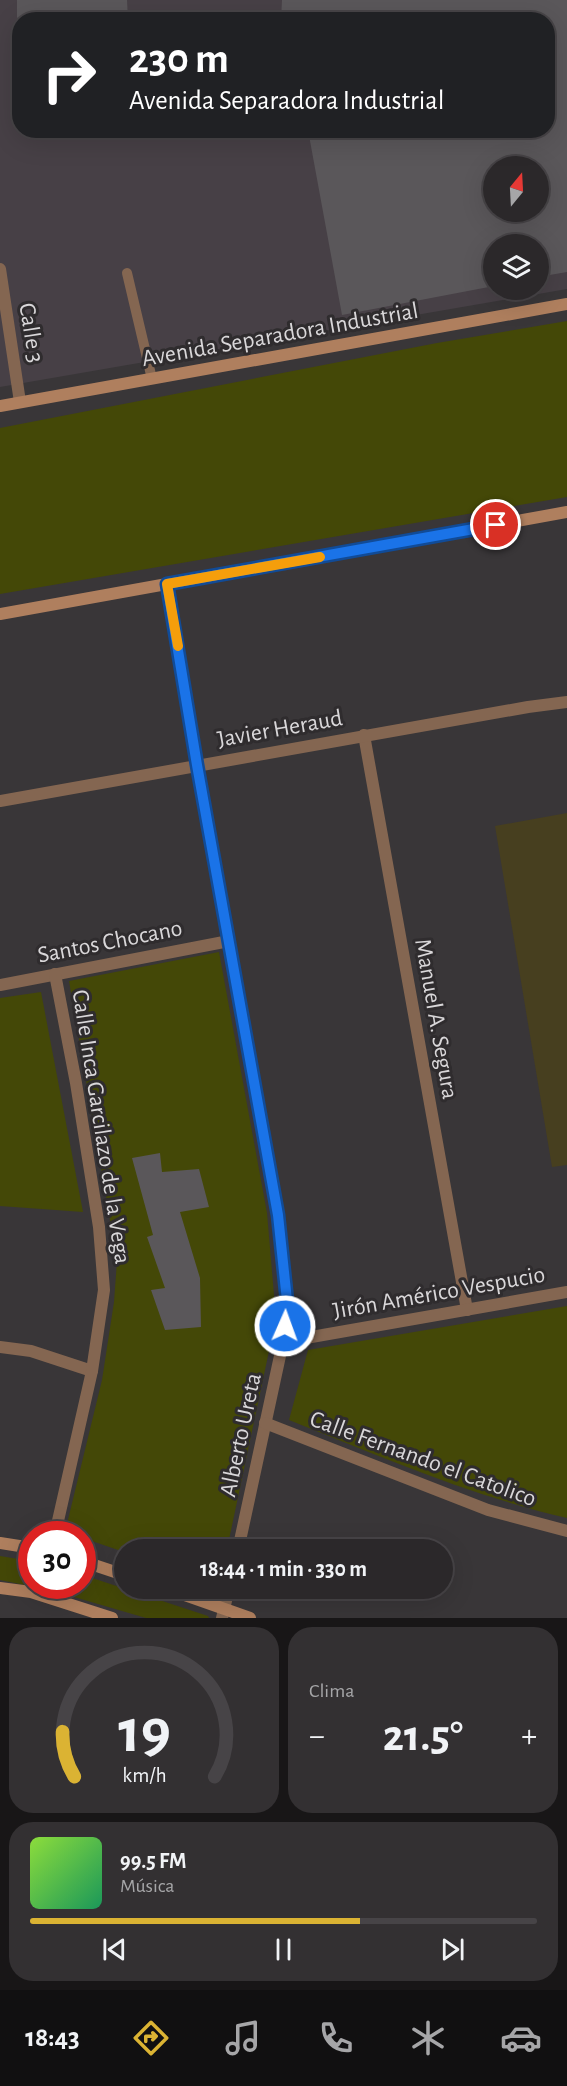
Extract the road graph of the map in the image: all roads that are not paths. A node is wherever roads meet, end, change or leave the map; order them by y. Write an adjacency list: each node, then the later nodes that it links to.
1 (0, 269): 5 (street, Calle 3)
2 (127, 273): 4 (lane)
3 (567, 304): 4 (main road, Avenida Separadora Industrial)
4 (152, 379): 5 (main road, Avenida Separadora Industrial)
5 (20, 402): 6 (main road, Avenida Separadora Industrial)
6 (0, 406)
7 (567, 512): 8 (main road)
8 (167, 584): 9 (main road); 12 (street, Alberto Ureta)
9 (0, 614)
10 (567, 702): 11 (street, Javier Heraud)
11 (364, 735): 12 (street, Javier Heraud); 18 (street, Manuel A. Segura)
12 (197, 765): 13 (street, Javier Heraud); 14 (street, Alberto Ureta)
13 (0, 801)
14 (229, 941): 15 (street, Santos Chocano); 19 (street, Alberto Ureta)
15 (55, 974): 16 (street, Santos Chocano); 21 (street, Calle Inca Garcilazo de la Vega)
16 (0, 984)
17 (567, 1292): 18 (street, Jirón Américo Vespucio)
18 (467, 1310): 19 (street, Jirón Américo Vespucio)
19 (283, 1342): 22 (street, Alberto Ureta)
20 (0, 1347): 21 (street)
21 (92, 1371): 23 (street, Calle Inca Garcilazo de la Vega)
22 (265, 1423): 24 (street, Calle Fernando el Catolico); 25 (street, Alberto Ureta)
23 (58, 1521)
24 (567, 1531)
25 (240, 1539)
26 (0, 1543): 27 (main road)
27 (18, 1546)
28 (96, 1566): 29 (main road)
29 (114, 1572)
30 (0, 1588): 33 (main road)
31 (191, 1599): 32 (main road)
32 (224, 1613): 34 (main road)
33 (112, 1618)
34 (250, 1618)

